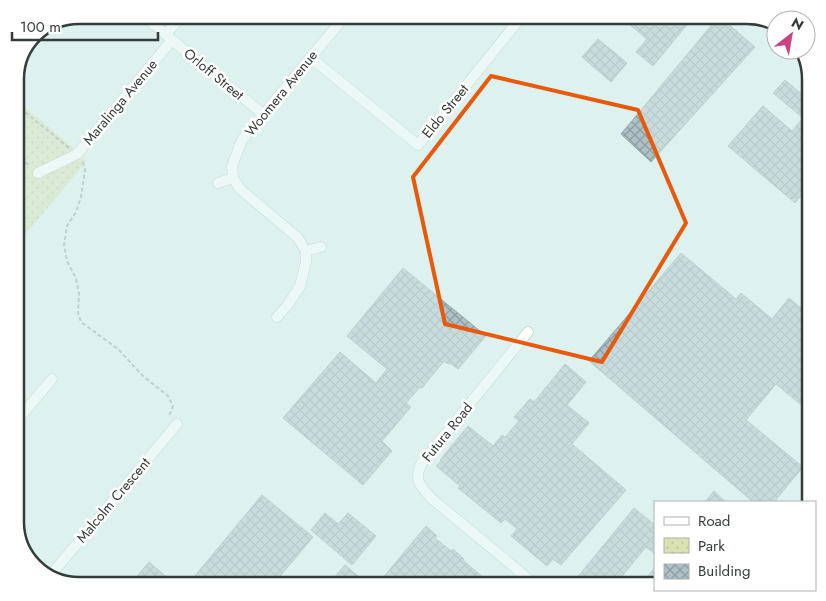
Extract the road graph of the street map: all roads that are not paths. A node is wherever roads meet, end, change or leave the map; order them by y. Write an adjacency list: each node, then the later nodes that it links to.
1 (154, 24): 5 (street, Orloff Street)
2 (177, 24): 5 (street, Maralinga Avenue)
3 (338, 24): 6 (street, Woomera Avenue)
4 (516, 24): 6 (street, Eldo Street)
5 (169, 37): 7 (street, Orloff Street); 8 (street, Maralinga Avenue)
6 (310, 57): 7 (street, Woomera Avenue)
7 (263, 114): 9 (street, Woomera Avenue)
8 (38, 173)
9 (233, 178): 10 (street); 12 (street)
10 (218, 183)
11 (321, 247): 12 (street)
12 (306, 251): 13 (street)
13 (277, 317)
14 (528, 332): 19 (street, Futura Road)
15 (52, 379): 16 (street)
16 (24, 412)
17 (175, 426): 18 (street, Malcolm Crescent)
18 (54, 571)
19 (526, 577)

